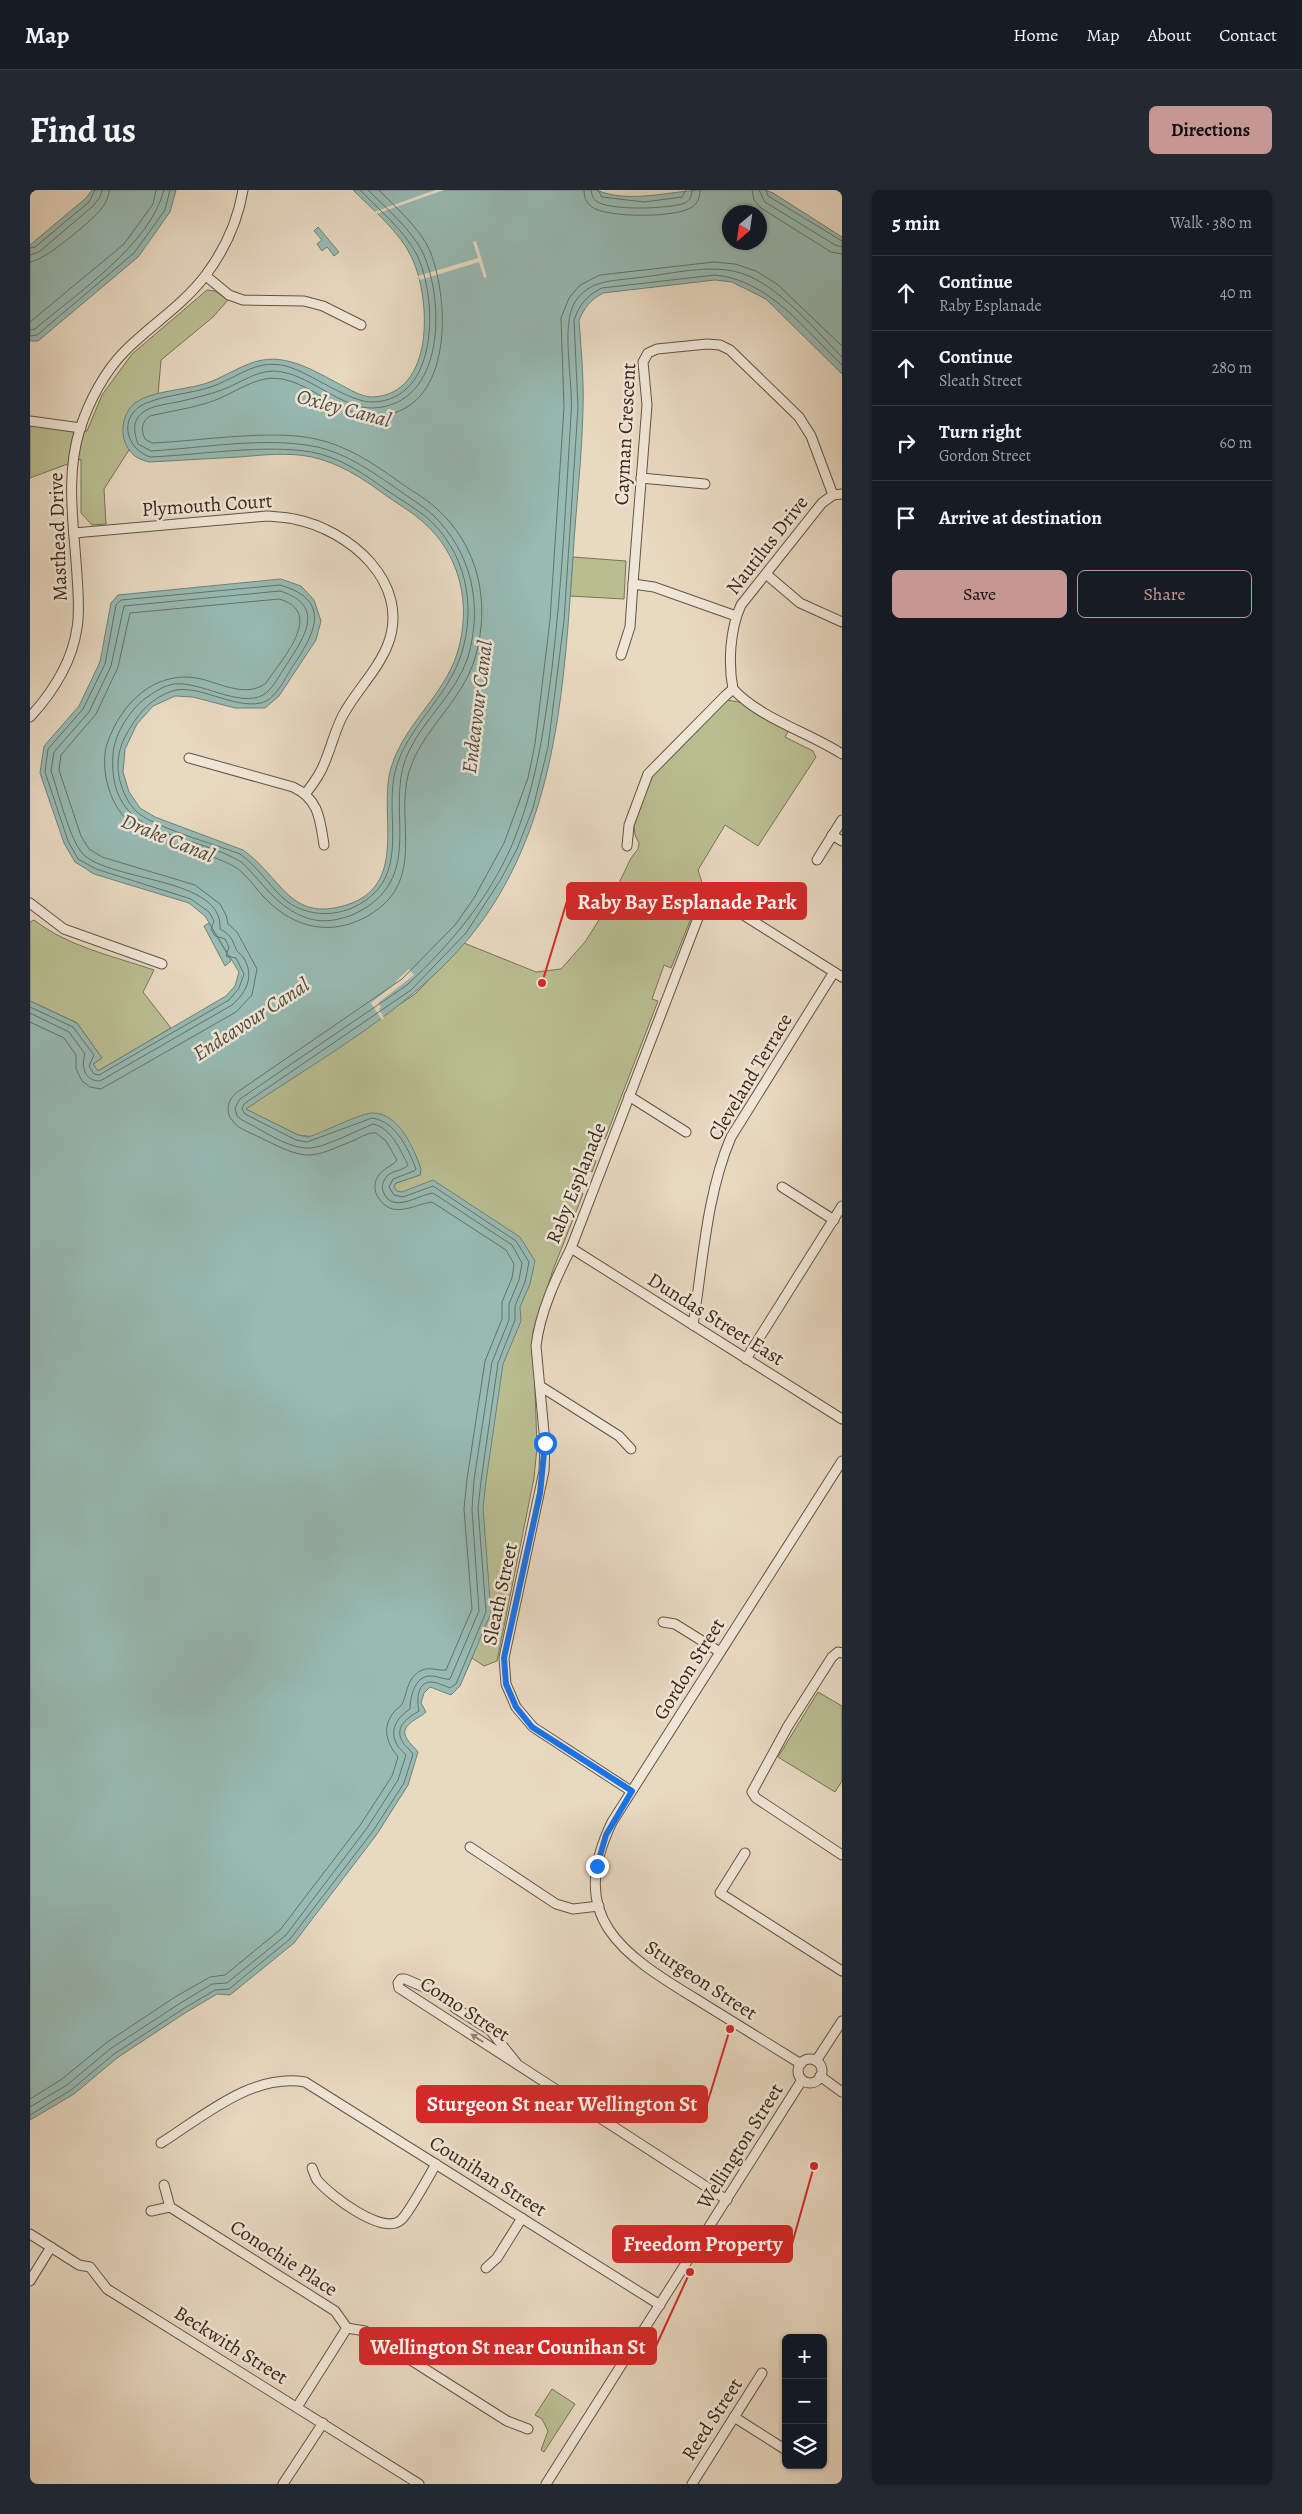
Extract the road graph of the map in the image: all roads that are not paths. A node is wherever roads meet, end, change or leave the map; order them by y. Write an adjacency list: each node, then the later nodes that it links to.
1 (244, 190): 2 (street, Masthead Drive)
2 (206, 276): 3 (street); 5 (street, Masthead Drive)
3 (360, 325)
4 (30, 421): 5 (street)
5 (80, 428): 9 (street, Masthead Drive)
6 (641, 478): 7 (street); 8 (street, Cayman Crescent); 11 (street, Cayman Crescent)
7 (705, 484)
8 (838, 494): 10 (street, Nautilus Drive)
9 (74, 533): 16 (street, Masthead Drive); 19 (street, Plymouth Court)
10 (766, 574): 12 (street, Nautilus Drive); 13 (street)
11 (633, 584): 12 (street); 14 (street, Cayman Crescent)
12 (736, 616): 15 (street, Nautilus Drive)
13 (842, 622)
14 (621, 655)
15 (733, 690): 17 (street); 24 (street)
16 (30, 717)
17 (842, 754)
18 (189, 758): 19 (street)
19 (306, 793): 23 (street)
20 (842, 820): 21 (street)
21 (832, 834): 22 (street); 25 (street)
22 (842, 841)
23 (324, 845)
24 (628, 846)
25 (816, 860)
26 (30, 903): 27 (street)
27 (162, 964)
28 (838, 975): 29 (street, Raby Esplanade); 35 (street, Cleveland Terrace)
29 (629, 1096): 30 (street); 34 (street, Raby Esplanade)
30 (686, 1132)
31 (782, 1187): 33 (street)
32 (842, 1206): 33 (street)
33 (834, 1220): 36 (street)
34 (571, 1248): 35 (street, Dundas Street East); 37 (street, Raby Esplanade)
35 (693, 1325): 36 (street, Dundas Street East)
36 (746, 1359): 38 (street, Dundas Street East)
37 (540, 1386): 39 (street); 41 (street, Raby Esplanade)
38 (842, 1419)
39 (631, 1450)
40 (842, 1461): 43 (street, Gordon Street)
41 (540, 1493): 45 (street, Sleath Street)
42 (663, 1622): 43 (street)
43 (720, 1652): 45 (street, Gordon Street)
44 (842, 1653): 48 (street)
45 (632, 1791): 49 (street, Gordon Street)
46 (470, 1847): 49 (street)
47 (745, 1853): 50 (street)
48 (842, 1856)
49 (599, 1906): 53 (street, Sturgeon Street)
50 (842, 1971)
51 (842, 2021): 52 (street)
52 (816, 2061): 53 (street); 55 (street)
53 (801, 2064): 56 (street)
54 (518, 2065): 54 (street, Como Street, one-way to 54); 62 (street, Como Street)
55 (820, 2076): 56 (street); 57 (street)
56 (802, 2080): 62 (street, Wellington Street)
57 (842, 2092)
58 (161, 2142): 59 (street, Counihan Street)
59 (436, 2164): 60 (street); 65 (street, Counihan Street)
60 (312, 2168)
61 (164, 2185): 63 (street)
62 (727, 2200): 70 (street, Wellington Street)
63 (170, 2206): 64 (street); 71 (street, Conochie Place)
64 (151, 2212)
65 (522, 2218): 68 (street); 70 (street, Counihan Street)
66 (30, 2234): 67 (street, Beckwith Street)
67 (51, 2248): 69 (street); 73 (street, Beckwith Street)
68 (486, 2268)
69 (30, 2281)
70 (660, 2304): 80 (street, Wellington Street)
71 (346, 2328): 73 (street); 76 (street)
72 (762, 2373): 74 (street, Reed Street)
73 (297, 2407): 75 (street, Beckwith Street)
74 (734, 2417): 77 (street); 81 (street, Reed Street)
75 (323, 2423): 78 (street); 79 (street, Beckwith Street)
76 (528, 2429)
77 (782, 2447)
78 (283, 2484)
79 (419, 2484)
80 (546, 2484)
81 (692, 2484)

